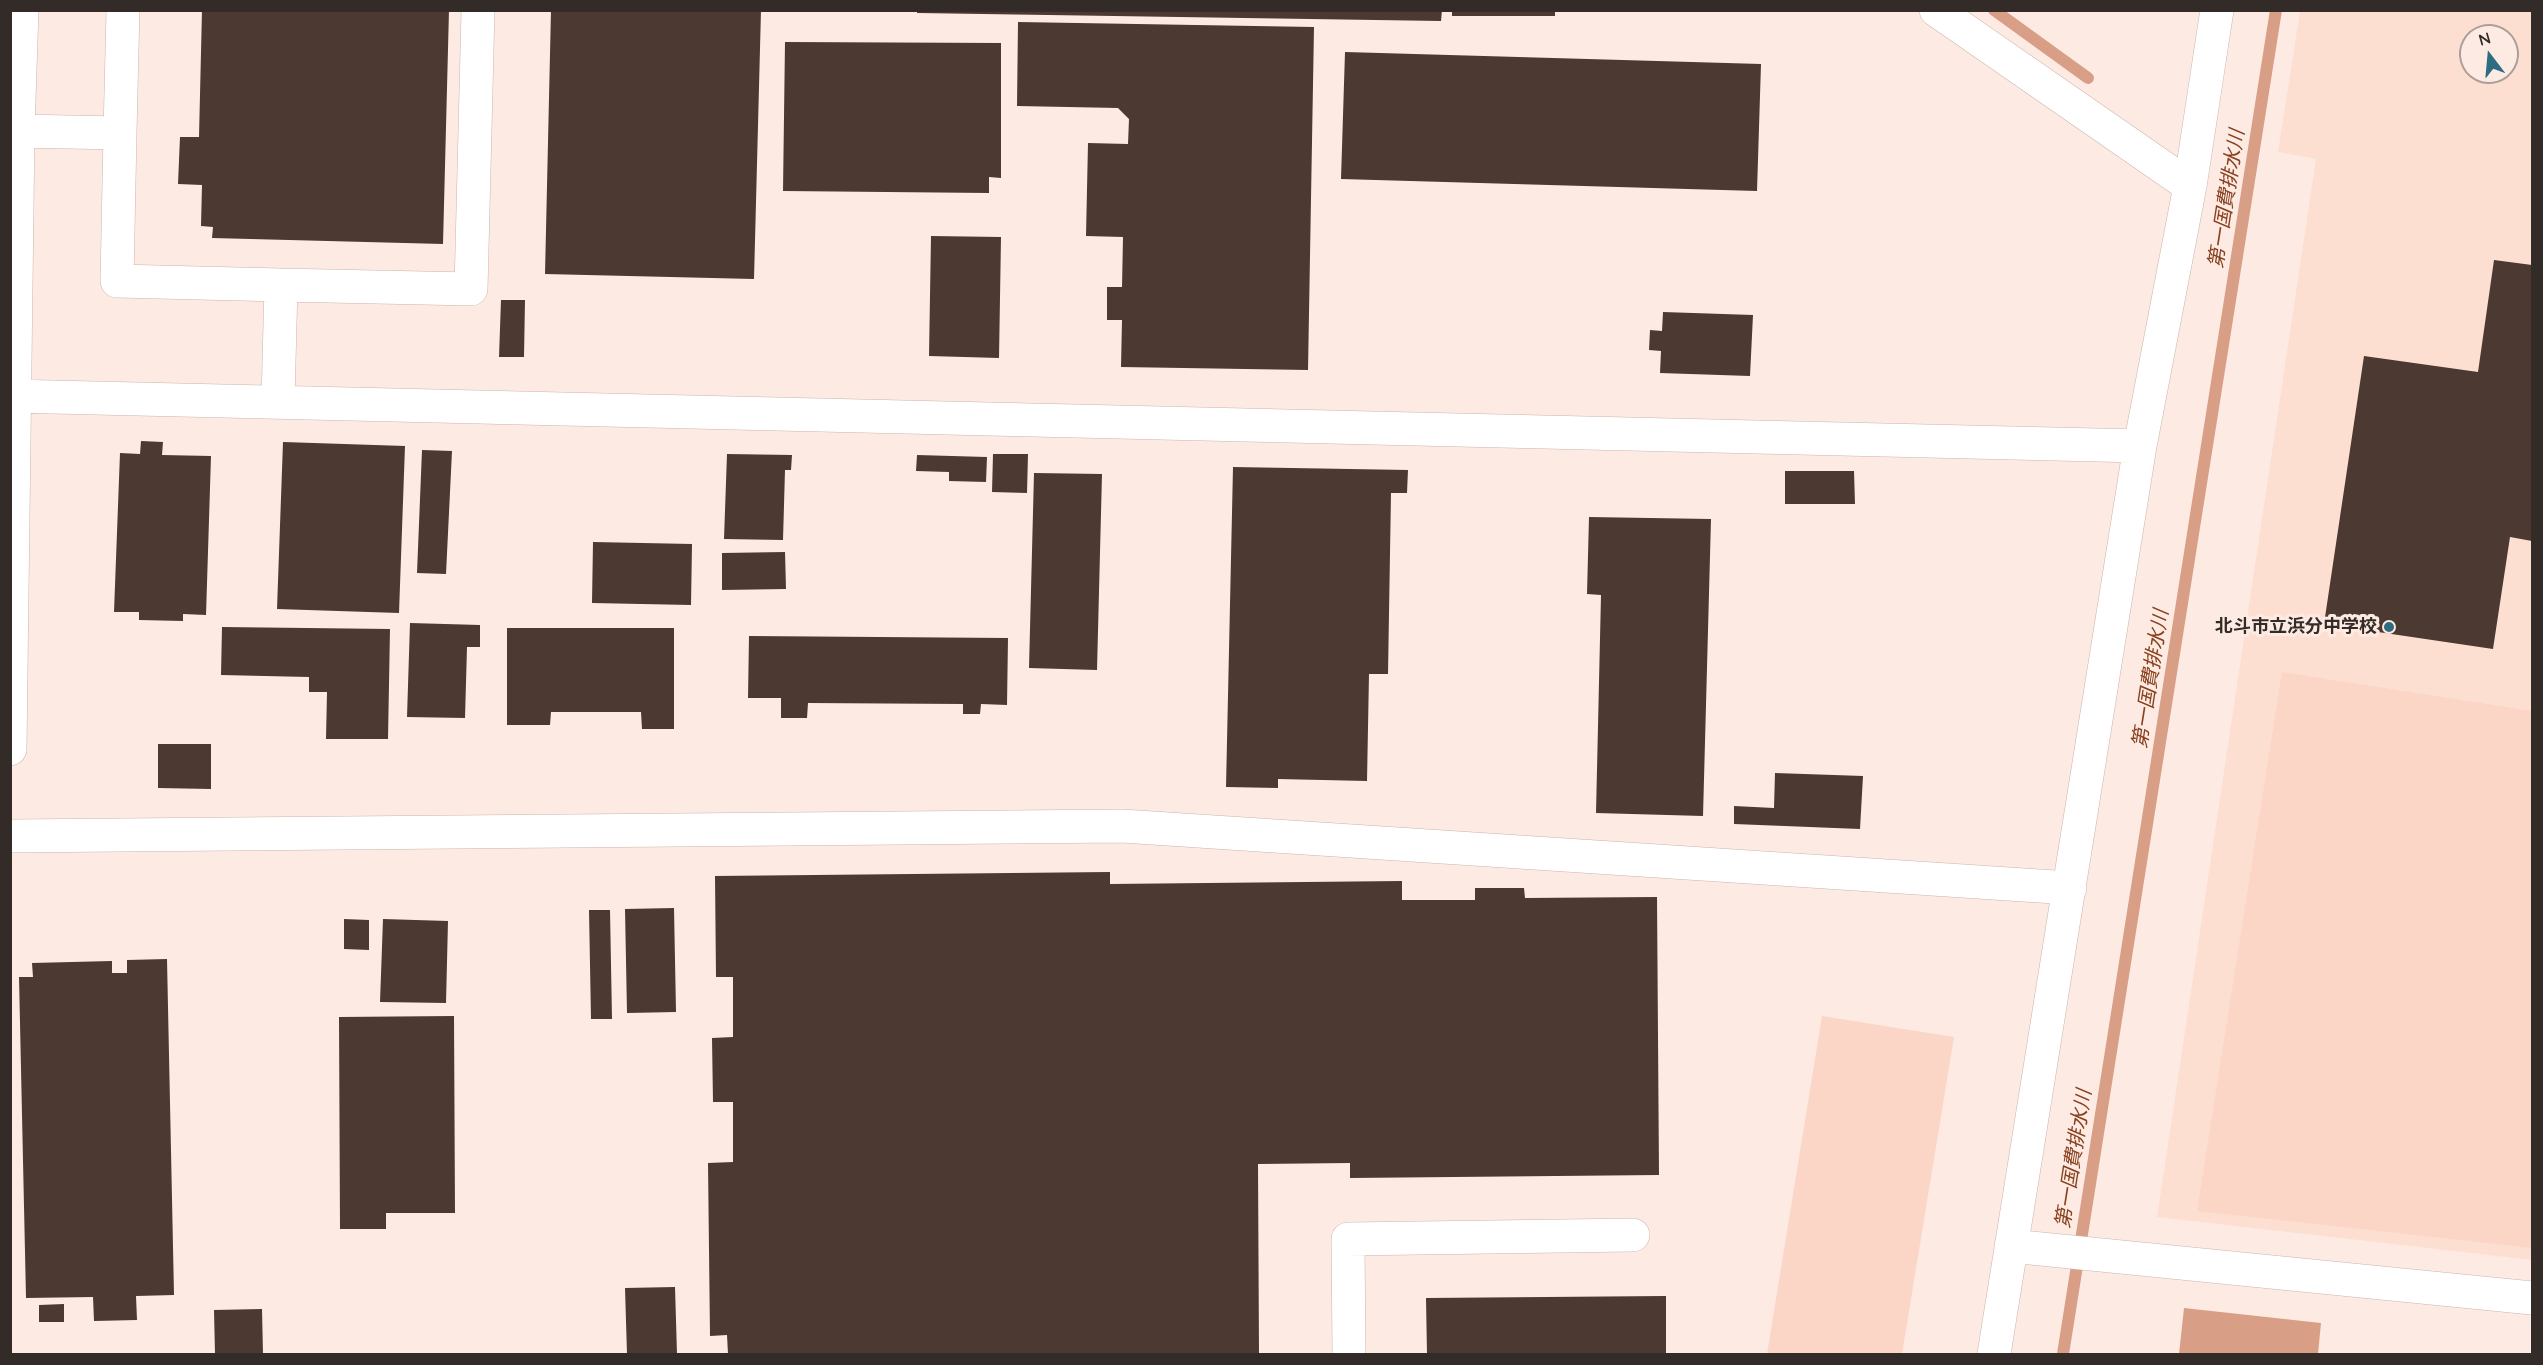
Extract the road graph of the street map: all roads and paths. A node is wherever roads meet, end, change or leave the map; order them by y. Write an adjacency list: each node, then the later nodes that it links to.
1 (22, 10): 6 (street)
2 (123, 10): 7 (street)
3 (478, 10): 9 (street)
4 (1936, 10): 8 (street)
5 (2217, 10): 8 (street)
6 (18, 130): 7 (street); 10 (street)
7 (120, 133): 9 (street)
8 (2190, 186): 12 (street)
9 (281, 285): 11 (street)
10 (13, 396): 11 (street); 13 (street)
11 (278, 401): 12 (street)
12 (2140, 446): 15 (street)
13 (10, 748)
14 (10, 836): 15 (street)
15 (2070, 888): 17 (street)
16 (1633, 1235): 19 (street)
17 (2011, 1246): 18 (street); 20 (street)
18 (2532, 1298)
19 (1349, 1354)
20 (1994, 1354)

